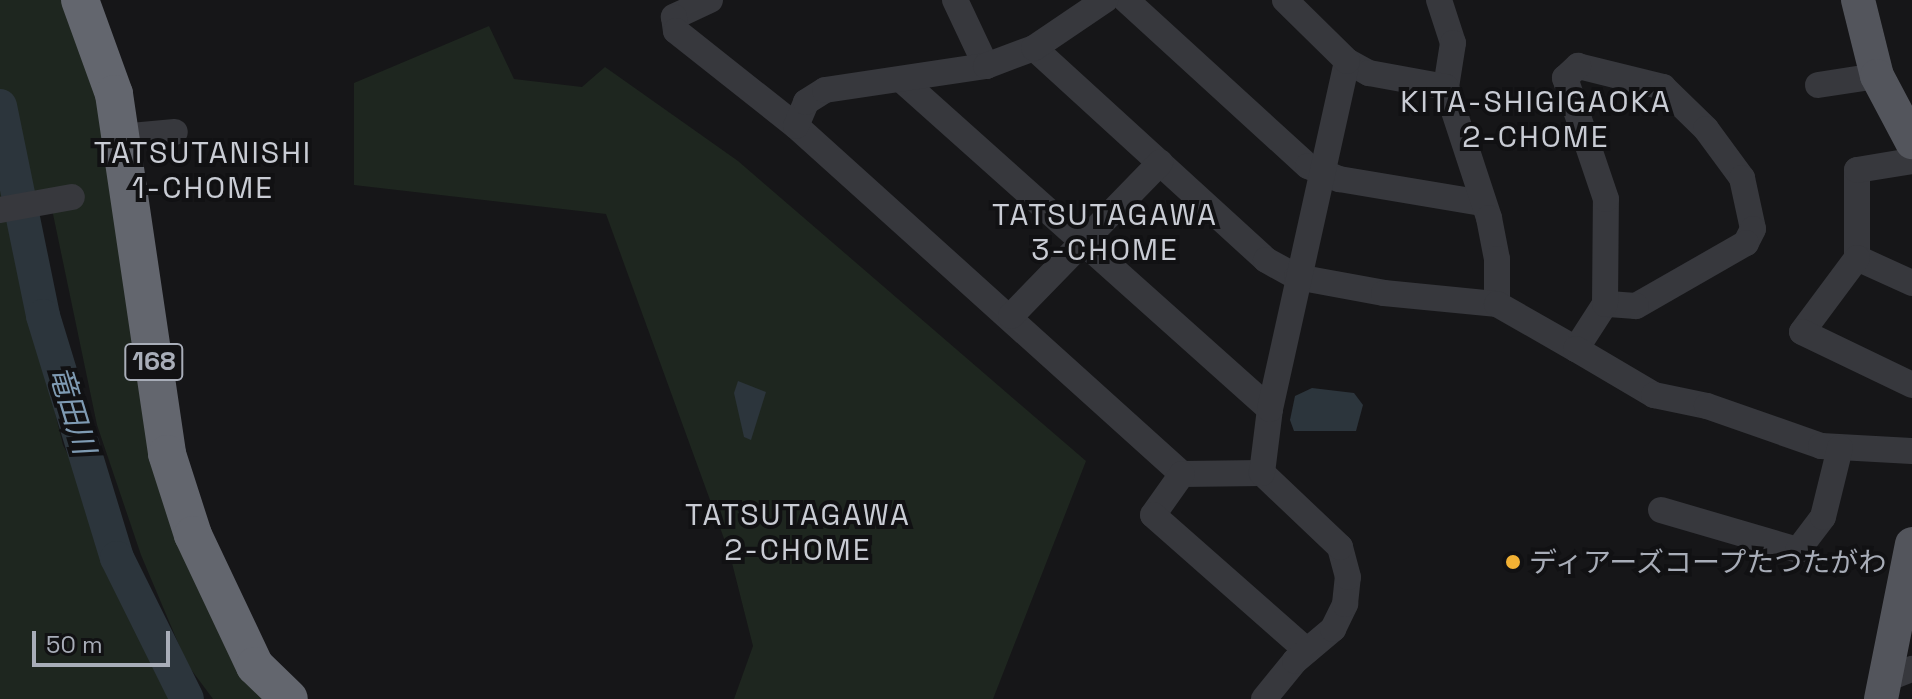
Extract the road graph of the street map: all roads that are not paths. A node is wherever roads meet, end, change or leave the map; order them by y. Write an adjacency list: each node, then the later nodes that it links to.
1 (80, 0): 19 (highway, 168)
2 (710, 0): 17 (street)
3 (955, 0): 11 (street)
4 (1105, 0): 9 (street)
5 (1126, 0): 22 (street)
6 (1286, 0): 10 (street)
7 (1439, 0): 15 (street)
8 (1858, 0): 12 (main road)
9 (1034, 48): 11 (street); 21 (street)
10 (1347, 61): 15 (street); 22 (street)
11 (986, 66): 13 (street)
12 (1877, 76): 14 (street); 16 (main road)
13 (904, 82): 17 (street); 26 (street)
14 (1818, 85)
15 (1446, 87): 24 (street)
16 (1907, 124)
17 (796, 126): 32 (street)
18 (175, 132): 19 (street)
19 (120, 137): 44 (highway, 168)
20 (1912, 161): 27 (street)
21 (1160, 163): 26 (street); 28 (street)
22 (1319, 171): 24 (street); 28 (street)
23 (72, 197): 25 (street)
24 (1483, 203): 30 (street)
25 (0, 210)
26 (1082, 242): 32 (street); 35 (street)
27 (1857, 258): 29 (street); 34 (street)
28 (1297, 277): 30 (street); 35 (street)
29 (1912, 283)
30 (1497, 304): 33 (street)
31 (1605, 304): 31 (street); 33 (street)
32 (1011, 316): 39 (street)
33 (1576, 349): 36 (street)
34 (1912, 385)
35 (1270, 409): 38 (street)
36 (1840, 448): 37 (street); 40 (street)
37 (1912, 451)
38 (1262, 473): 39 (street); 42 (street)
39 (1182, 474): 42 (street)
40 (1661, 510)
41 (1912, 544): 43 (main road)
42 (1307, 651): 45 (street)
43 (1892, 683)
44 (289, 699)
45 (1264, 699)

